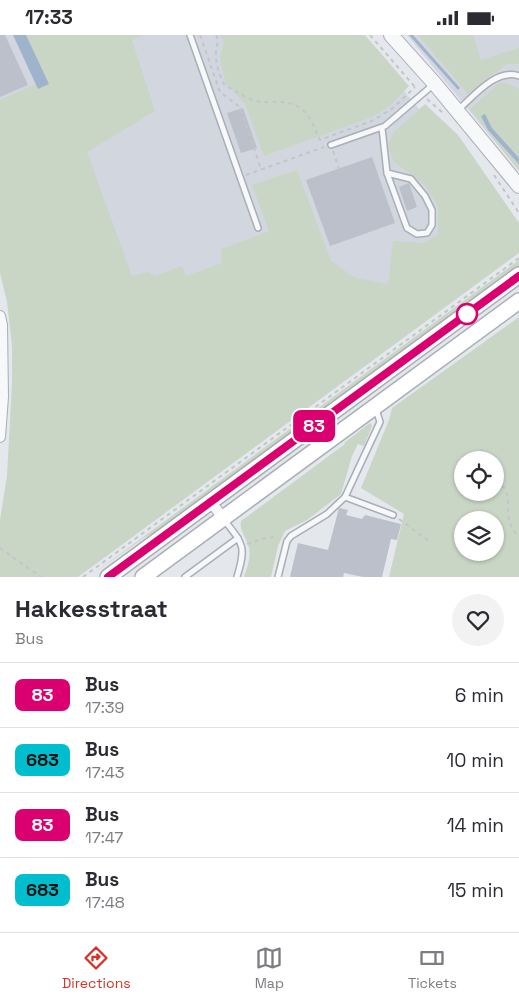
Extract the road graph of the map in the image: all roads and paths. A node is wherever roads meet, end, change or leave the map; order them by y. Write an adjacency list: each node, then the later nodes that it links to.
1 (190, 35): 17 (lane)
2 (200, 35): 14 (path)
3 (216, 35): 8 (path)
4 (370, 35): 8 (path)
5 (392, 35): 7 (street)
6 (519, 76): 10 (lane)
7 (435, 84): 9 (lane); 10 (street)
8 (415, 87): 9 (path)
9 (422, 95): 10 (path); 11 (lane)
10 (453, 115): 12 (street)
11 (382, 128): 13 (lane); 16 (lane)
12 (483, 142): 18 (street); 19 (street)
13 (331, 145): 14 (path)
14 (261, 169): 17 (path)
15 (492, 172): 20 (path)
16 (387, 173): 16 (lane)
17 (240, 177): 21 (lane)
18 (519, 186)
19 (519, 198)
20 (519, 213)
21 (258, 228)
22 (519, 259): 43 (path)
23 (519, 275): 33 (main road)
24 (519, 301): 27 (main road)
25 (1, 322): 26 (street)
26 (1, 397): 28 (street)
27 (374, 407): 32 (lane); 35 (main road)
28 (0, 437)
29 (481, 449): 30 (path)
30 (483, 451)
31 (504, 487): 37 (path)
32 (345, 497): 34 (lane); 48 (lane)
33 (211, 502): 35 (street); 44 (main road)
34 (393, 515): 39 (path)
35 (223, 518): 38 (lane); 45 (main road)
36 (276, 537): 40 (path)
37 (519, 537)
38 (238, 538): 40 (lane); 46 (lane)
39 (430, 543)
40 (242, 545): 47 (lane)
41 (0, 548): 42 (path)
42 (40, 577)
43 (83, 577)
44 (108, 577)
45 (143, 577)
46 (185, 577)
47 (237, 577)
48 (278, 577)

